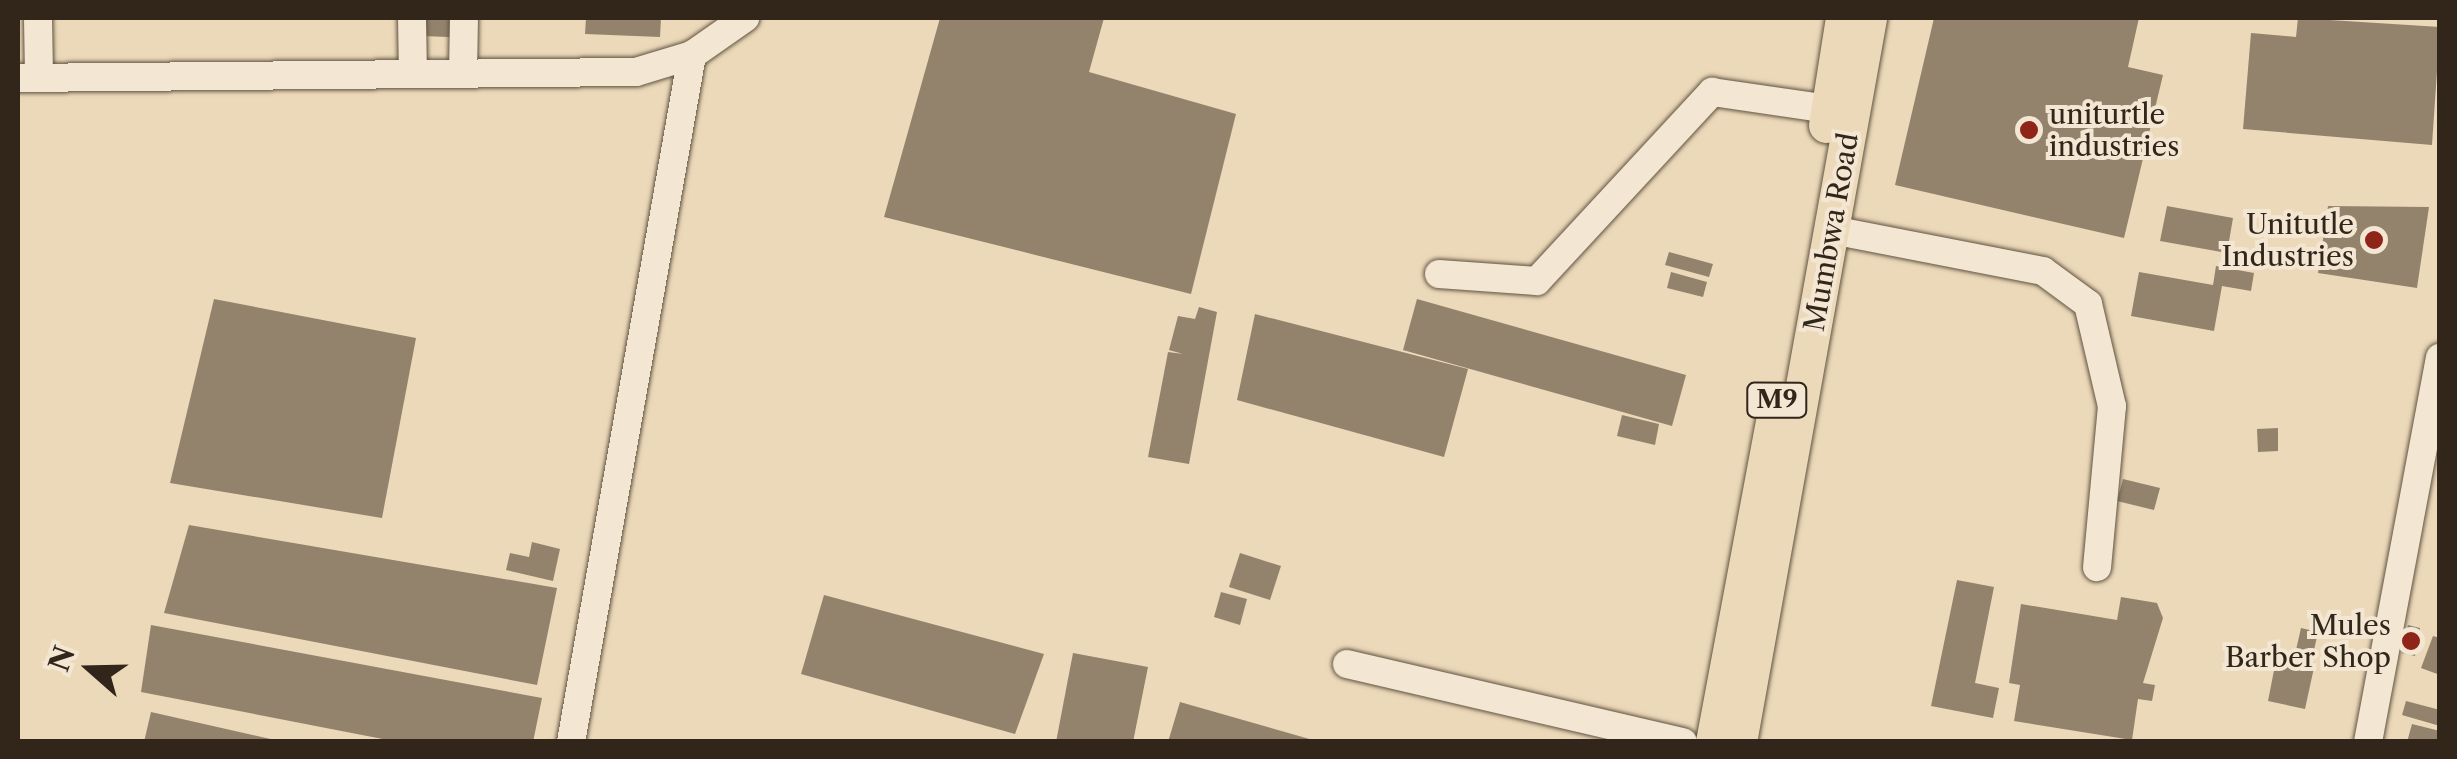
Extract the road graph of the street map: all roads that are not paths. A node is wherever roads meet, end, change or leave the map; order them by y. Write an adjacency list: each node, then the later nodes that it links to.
1 (38, 18): 10 (street)
2 (412, 18): 8 (street)
3 (464, 18): 9 (street)
4 (745, 18): 7 (street)
5 (1842, 18): 11 (main road, Mumbwa Road / M9)
6 (1869, 18): 12 (main road, Mumbwa Road / M9)
7 (692, 54): 9 (street); 17 (street)
8 (414, 74): 9 (street); 10 (street)
9 (463, 74)
10 (28, 78)
11 (1828, 108): 13 (street); 19 (main road, Mumbwa Road / M9)
12 (1832, 230): 15 (street); 20 (main road, Mumbwa Road / M9)
13 (1439, 274)
14 (2440, 358): 21 (street)
15 (2097, 567)
16 (1348, 664): 18 (street)
17 (571, 742)
18 (1683, 742)
19 (1713, 742)
20 (1739, 742)
21 (2368, 742)

